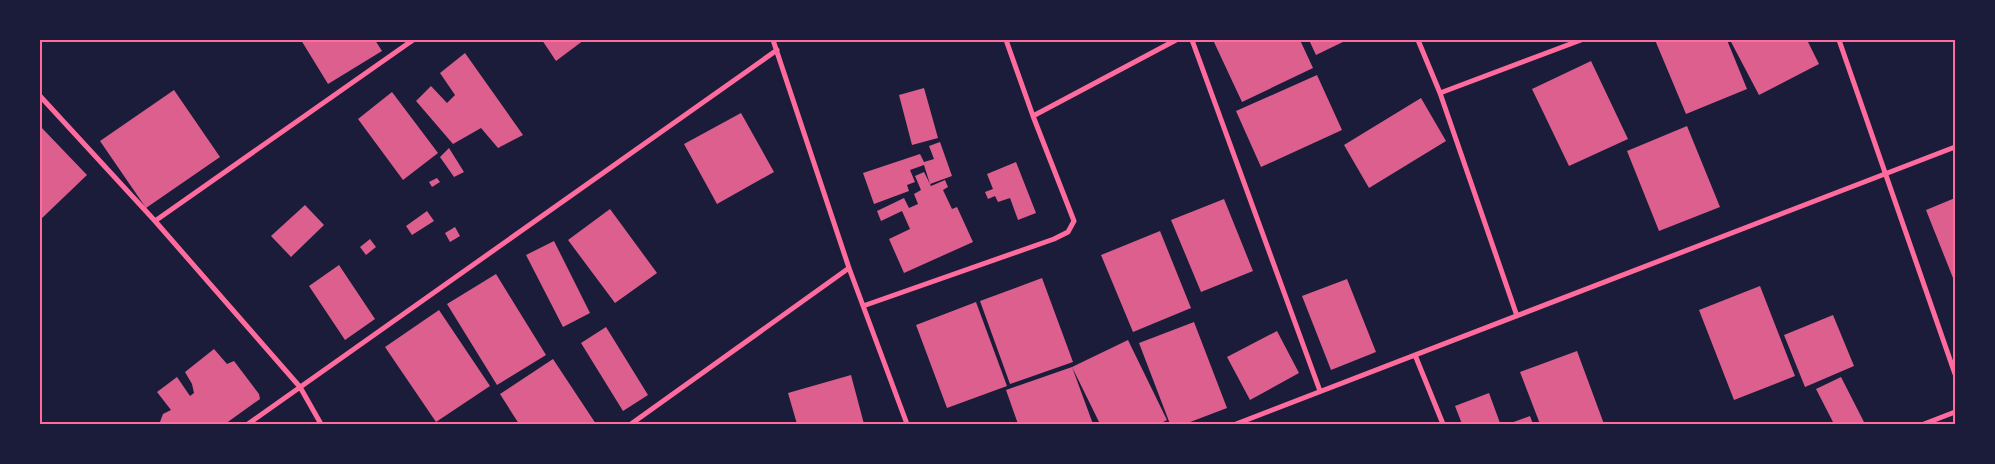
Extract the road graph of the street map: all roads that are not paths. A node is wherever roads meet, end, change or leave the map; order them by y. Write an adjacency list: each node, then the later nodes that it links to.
1 (413, 40): 15 (street)
2 (773, 40): 9 (street)
3 (1006, 40): 12 (street)
4 (1176, 40): 12 (street)
5 (1192, 40): 22 (street)
6 (1418, 40): 10 (street)
7 (1581, 40): 10 (street)
8 (1839, 40): 14 (street)
9 (776, 50): 16 (street); 21 (street)
10 (1440, 93): 18 (street)
11 (40, 96): 15 (street)
12 (1033, 116): 17 (street)
13 (1955, 147): 14 (street)
14 (1885, 174): 18 (street); 20 (street)
15 (155, 220): 21 (street)
16 (849, 268): 17 (street); 26 (street)
17 (863, 306): 27 (street)
18 (1517, 316): 19 (street)
19 (1415, 355): 22 (street); 29 (street)
20 (1955, 374)
21 (300, 387): 24 (street); 25 (street)
22 (1320, 391): 28 (street)
23 (1955, 412): 30 (street)
24 (248, 424)
25 (321, 424)
26 (631, 424)
27 (907, 424)
28 (1236, 424)
29 (1443, 424)
30 (1924, 424)

